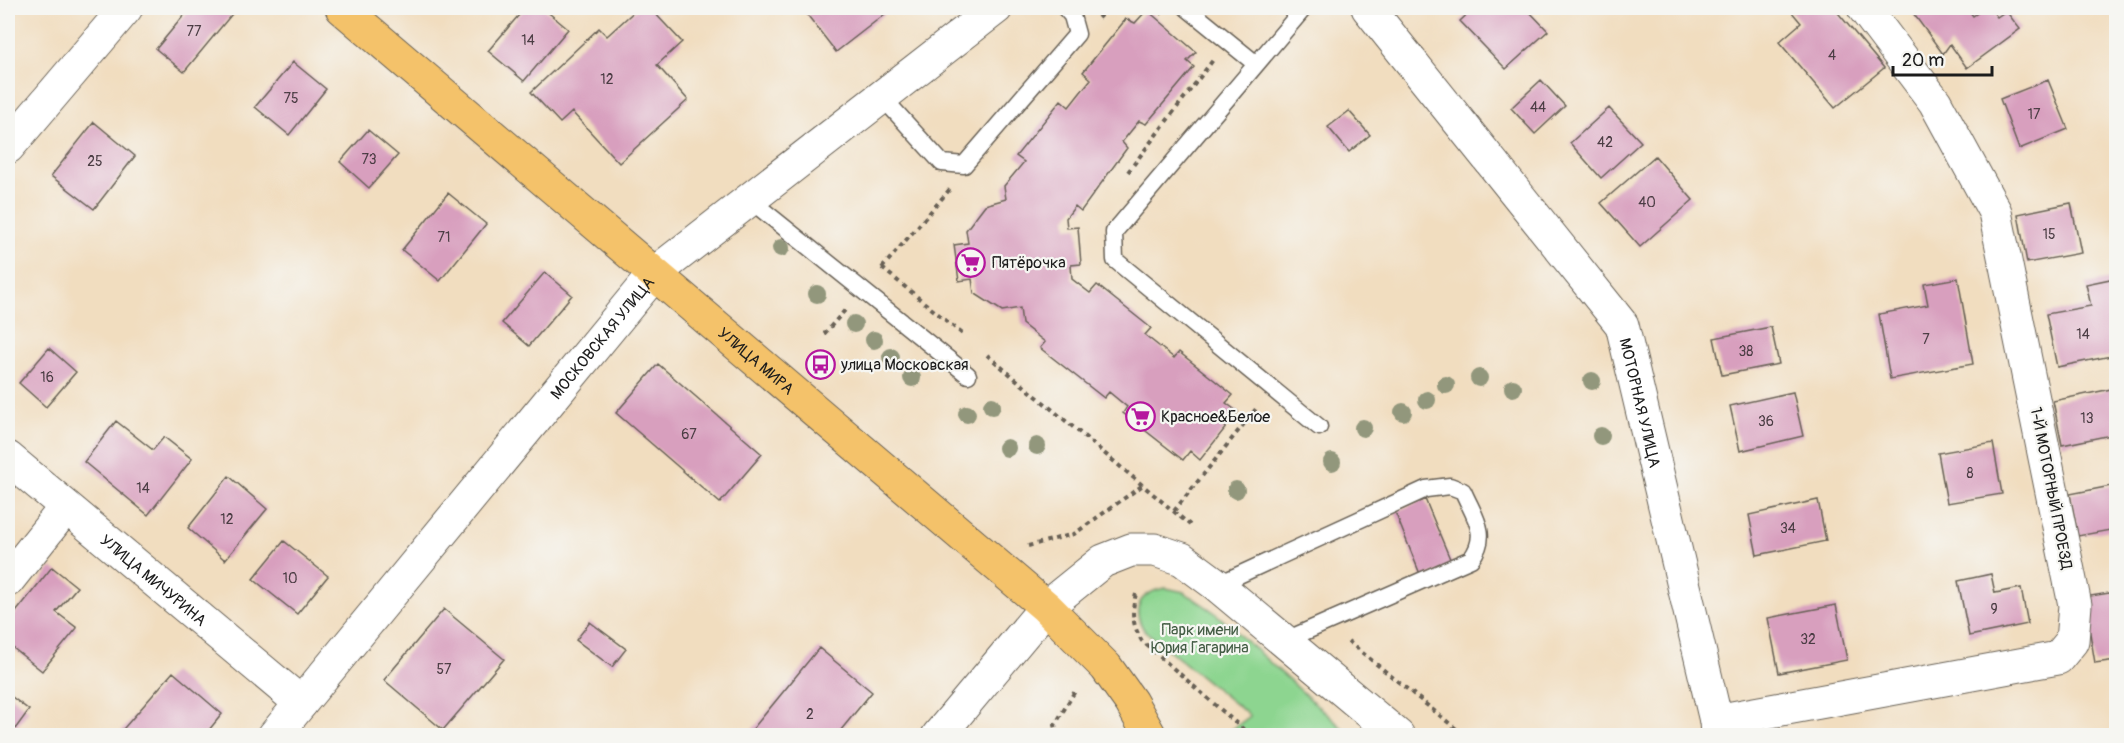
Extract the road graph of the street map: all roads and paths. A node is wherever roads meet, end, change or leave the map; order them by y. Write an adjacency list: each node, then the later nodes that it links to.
1 (126, 8): 14 (street)
2 (342, 8): 18 (main road, УЛИЦА МИРА)
3 (996, 8): 13 (street, МОСКОВСКАЯ УЛИЦА)
4 (1065, 8): 13 (lane)
5 (1155, 8): 10 (path)
6 (1187, 8): 12 (lane)
7 (1304, 8): 12 (lane)
8 (1368, 8): 38 (street, МОТОРНАЯ УЛИЦА)
9 (1864, 8): 38 (street, 1-Й МОТОРНЫЙ ПРОЕЗД)
10 (1172, 22)
11 (1206, 51): 15 (path)
12 (1257, 64): 23 (lane)
13 (882, 97): 16 (street, МОСКОВСКАЯ УЛИЦА)
14 (8, 147)
15 (1125, 177)
16 (750, 200): 18 (street, МОСКОВСКАЯ УЛИЦА); 21 (lane)
17 (882, 268): 19 (path)
18 (655, 273): 33 (main road, УЛИЦА МИРА); 37 (street, МОСКОВСКАЯ УЛИЦА)
19 (972, 343)
20 (981, 350): 25 (path)
21 (968, 375)
22 (1260, 404): 27 (path)
23 (1319, 427)
24 (8, 458): 26 (street, УЛИЦА МИЧУРИНА)
25 (1143, 485): 27 (path); 29 (path)
26 (66, 507): 30 (street); 37 (street, УЛИЦА МИЧУРИНА)
27 (1174, 511): 28 (path)
28 (1192, 526)
29 (1027, 546)
30 (8, 580)
31 (1217, 585): 33 (street); 34 (lane); 35 (street)
32 (1136, 594): 43 (path)
33 (1046, 607): 40 (street); 42 (main road, УЛИЦА МИРА)
34 (1325, 623): 35 (lane); 45 (path)
35 (1286, 640): 44 (street)
36 (1075, 691): 41 (path)
37 (301, 703): 39 (street, МОСКОВСКАЯ УЛИЦА)
38 (1716, 728)
39 (274, 735)
40 (938, 735)
41 (1058, 735)
42 (1150, 735)
43 (1251, 735)
44 (1398, 735)
45 (1465, 735)

